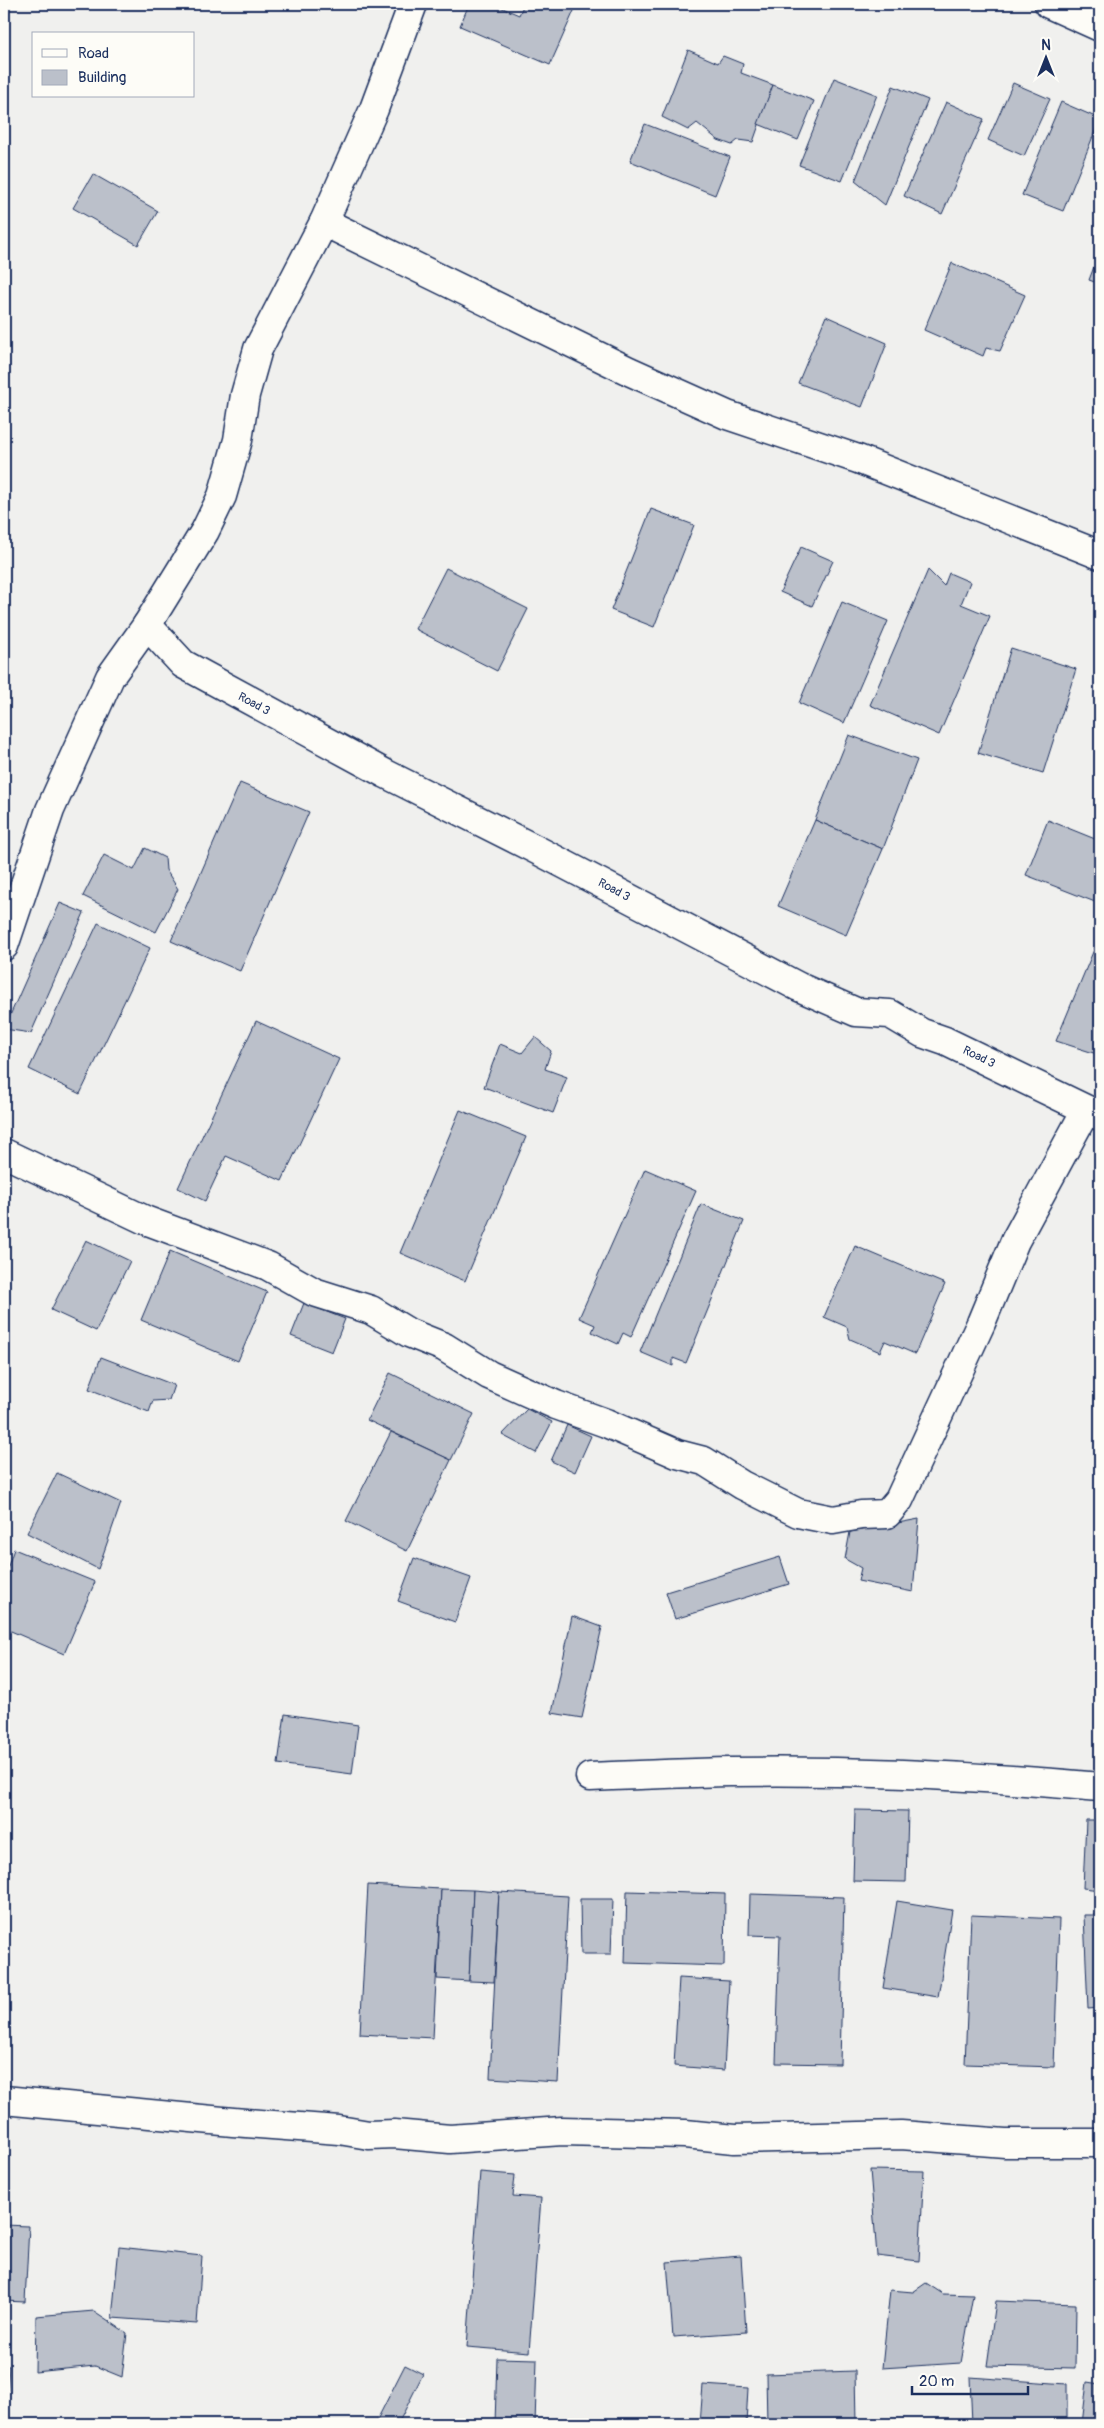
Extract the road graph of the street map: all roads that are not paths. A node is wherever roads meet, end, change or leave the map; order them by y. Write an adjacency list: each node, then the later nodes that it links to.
1 (413, 4): 4 (street)
2 (1049, 4): 3 (street)
3 (1088, 16)
4 (324, 222): 5 (street); 6 (street)
5 (1100, 555)
6 (148, 625): 7 (street); 8 (street, Road 3)
7 (4, 946)
8 (1093, 1113): 9 (street)
9 (4, 1153)
10 (590, 1777): 11 (street)
11 (1100, 1787)
12 (4, 2100): 13 (street)
13 (1100, 2143)

